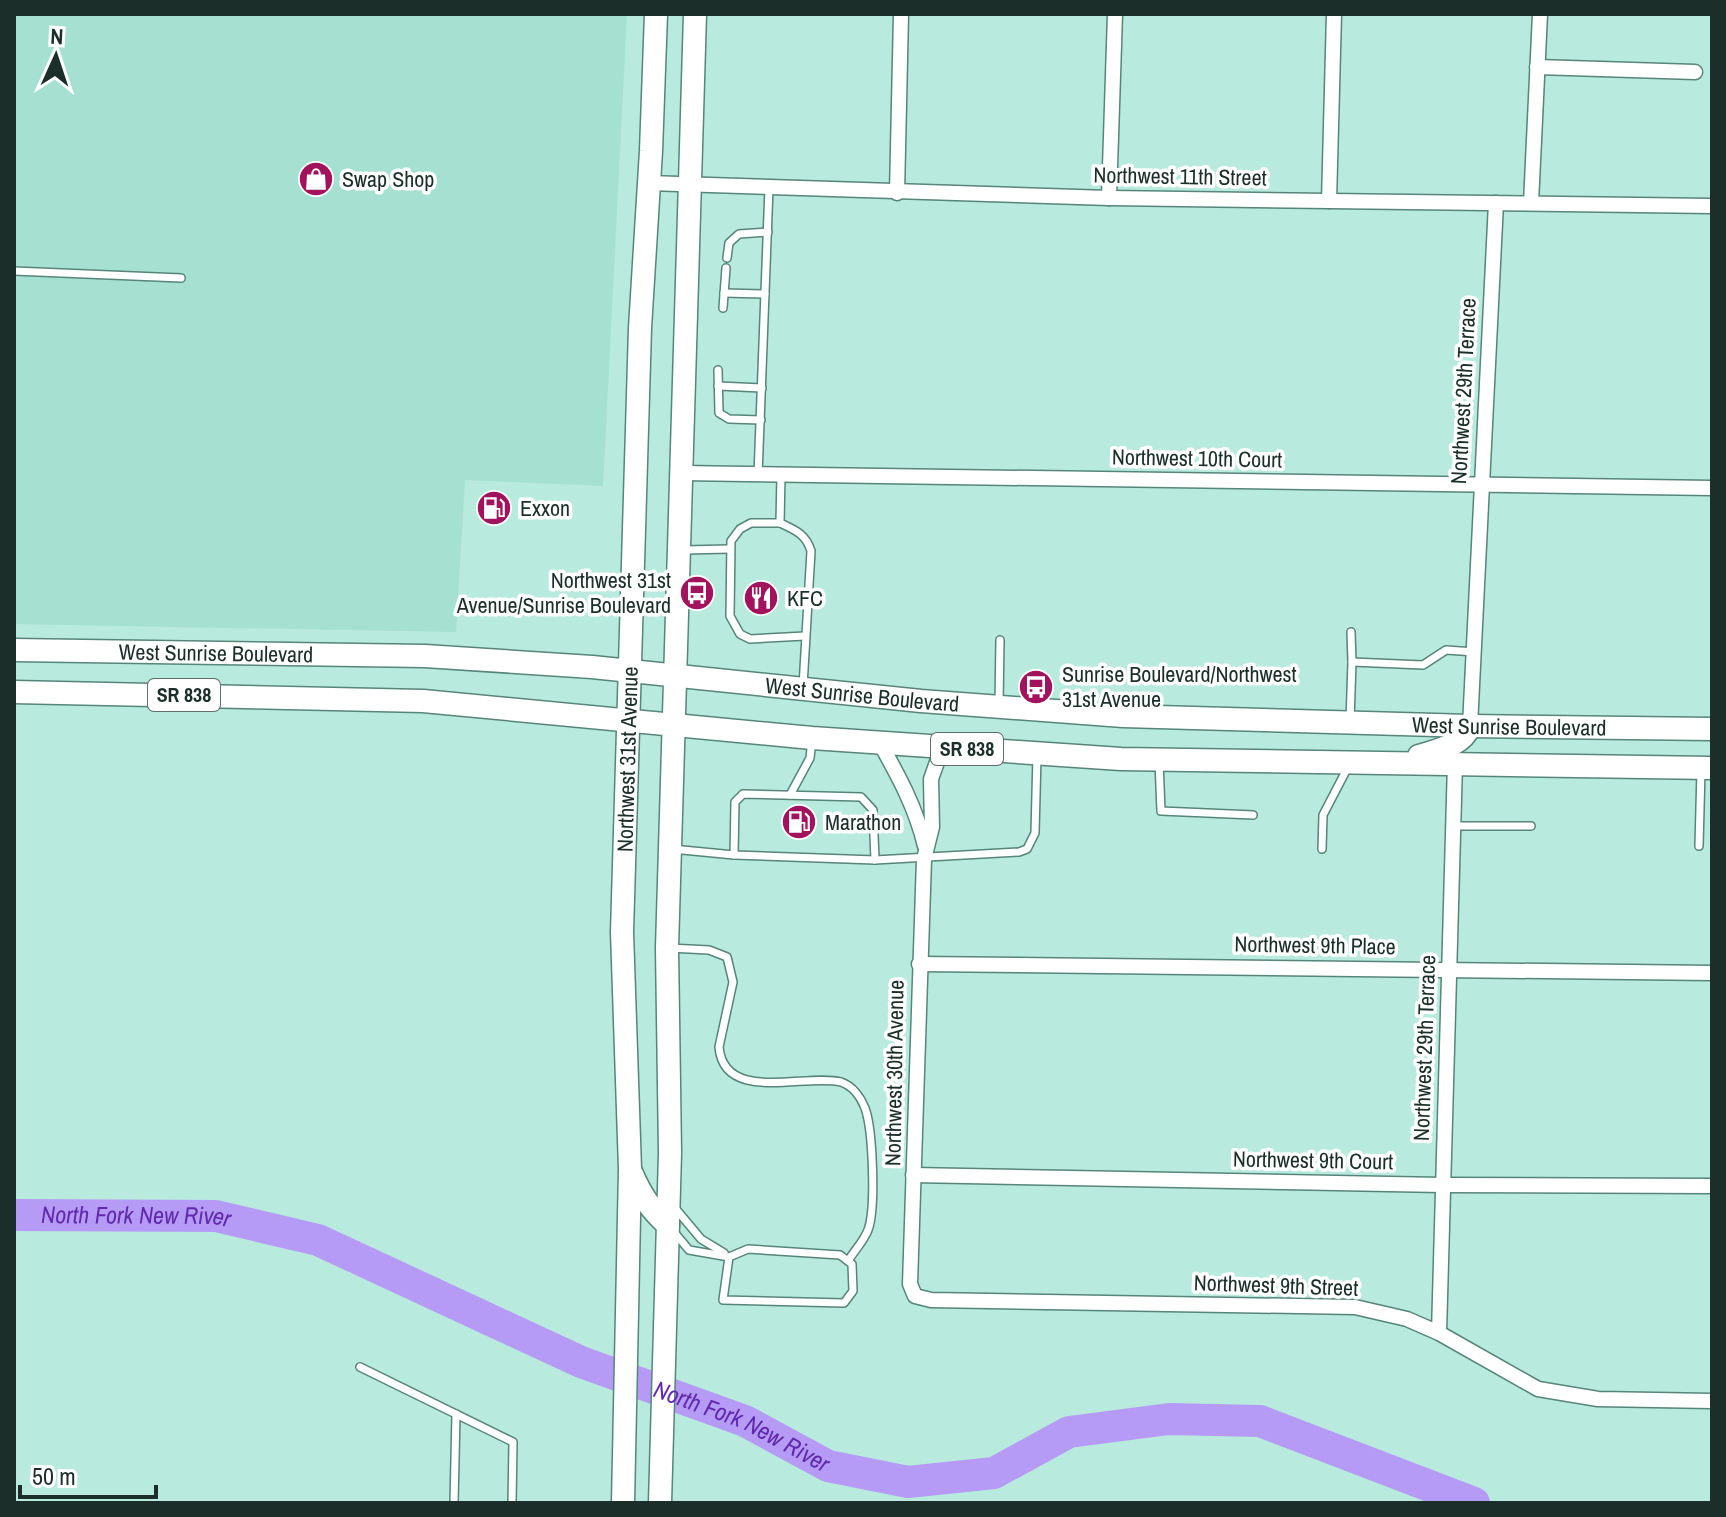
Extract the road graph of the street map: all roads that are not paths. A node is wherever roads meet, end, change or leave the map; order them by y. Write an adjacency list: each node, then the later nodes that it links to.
1 (656, 14): 9 (main road, Northwest 31st Avenue)
2 (695, 14): 10 (main road, Northwest 31st Avenue)
3 (901, 14): 12 (street)
4 (1115, 14): 13 (street)
5 (1334, 14): 14 (street)
6 (1540, 14): 7 (street)
7 (1537, 67): 8 (street); 16 (street)
8 (1695, 72)
9 (648, 183): 10 (street, Northwest 11th Street); 44 (main road, Northwest 31st Avenue)
10 (690, 185): 11 (street, Northwest 11th Street); 30 (main road, Northwest 31st Avenue)
11 (769, 188): 12 (street, Northwest 11th Street); 18 (lane)
12 (897, 193): 13 (street, Northwest 11th Street)
13 (1109, 198): 14 (street, Northwest 11th Street)
14 (1329, 201): 15 (street, Northwest 11th Street)
15 (1496, 203): 16 (street, Northwest 11th Street); 33 (street, Northwest 29th Terrace)
16 (1531, 203): 17 (street, Northwest 11th Street)
17 (1712, 206)
18 (768, 232): 19 (lane); 24 (lane)
19 (727, 258)
20 (726, 268): 23 (lane)
21 (14, 271): 22 (lane)
22 (181, 278)
23 (724, 293): 24 (lane); 25 (lane)
24 (765, 294): 28 (lane)
25 (723, 308)
26 (718, 370): 27 (lane)
27 (718, 386): 28 (lane); 29 (lane)
28 (762, 388): 29 (lane)
29 (761, 420): 32 (lane)
30 (681, 473): 32 (street, Northwest 10th Court); 37 (main road, Northwest 31st Avenue)
31 (781, 473): 32 (street, Northwest 10th Court); 33 (street, Northwest 10th Court); 35 (lane)
32 (758, 475)
33 (1480, 483): 34 (street, Northwest 10th Court); 42 (street, Northwest 29th Terrace)
34 (1712, 488)
35 (780, 523): 36 (lane); 39 (lane)
36 (730, 549): 37 (lane); 39 (lane)
37 (678, 550): 45 (main road, Northwest 31st Avenue)
38 (1351, 632): 43 (lane)
39 (805, 636): 46 (lane)
40 (1000, 640): 48 (lane)
41 (14, 650): 44 (main road, West Sunrise Boulevard / SR 838)
42 (1475, 652): 43 (lane); 52 (street, Northwest 29th Terrace)
43 (1352, 662): 50 (lane)
44 (629, 671): 45 (main road, West Sunrise Boulevard / SR 838); 49 (main road, Northwest 31st Avenue)
45 (674, 676): 46 (main road, West Sunrise Boulevard / SR 838); 51 (main road, Northwest 31st Avenue)
46 (803, 688): 48 (main road, West Sunrise Boulevard / SR 838)
47 (14, 692): 49 (main road, West Sunrise Boulevard / SR 838)
48 (999, 706): 50 (main road, West Sunrise Boulevard / SR 838)
49 (627, 721): 51 (main road, West Sunrise Boulevard / SR 838); 78 (main road, Northwest 31st Avenue)
50 (1350, 723): 52 (main road, West Sunrise Boulevard / SR 838)
51 (673, 725): 55 (main road, West Sunrise Boulevard / SR 838); 69 (main road, Northwest 31st Avenue)
52 (1470, 726): 53 (main road, West Sunrise Boulevard / SR 838); 61 (main road)
53 (1513, 726): 54 (main road, West Sunrise Boulevard / SR 838); 62 (main road)
54 (1712, 729)
55 (812, 738): 56 (main road, West Sunrise Boulevard / SR 838); 64 (lane)
56 (880, 743): 57 (main road, West Sunrise Boulevard / SR 838); 72 (street, Northwest 30th Avenue)
57 (942, 748): 58 (main road, West Sunrise Boulevard / SR 838); 72 (street, Northwest 30th Avenue)
58 (1037, 754): 59 (main road, West Sunrise Boulevard / SR 838); 72 (lane)
59 (1159, 759): 60 (main road, West Sunrise Boulevard / SR 838); 65 (lane)
60 (1351, 762): 61 (main road, West Sunrise Boulevard / SR 838); 70 (lane)
61 (1399, 763): 62 (main road, West Sunrise Boulevard / SR 838)
62 (1455, 763): 63 (main road, West Sunrise Boulevard / SR 838); 66 (street, Northwest 29th Terrace)
63 (1706, 768): 68 (lane)
64 (790, 795): 71 (lane); 73 (lane)
65 (1253, 815)
66 (1453, 826): 67 (lane); 76 (street, Northwest 29th Terrace)
67 (1531, 826)
68 (1699, 846)
69 (670, 849): 71 (lane); 74 (main road, Northwest 31st Avenue)
70 (1322, 849)
71 (734, 855): 73 (lane)
72 (925, 855): 73 (lane); 75 (street, Northwest 30th Avenue)
73 (875, 860)
74 (667, 948): 82 (main road, Northwest 31st Avenue); 85 (lane)
75 (919, 964): 76 (street, Northwest 9th Place); 79 (street, Northwest 30th Avenue)
76 (1448, 969): 77 (street, Northwest 9th Place); 80 (street, Northwest 29th Terrace)
77 (1712, 973)
78 (630, 1169): 83 (main road); 93 (main road, Northwest 31st Avenue)
79 (913, 1175): 80 (street, Northwest 9th Court); 86 (street, Northwest 30th Avenue)
80 (1442, 1185): 81 (street, Northwest 9th Court); 87 (street, Northwest 29th Terrace)
81 (1712, 1186)
82 (669, 1201): 83 (main road, Northwest 31st Avenue); 84 (lane)
83 (668, 1225): 84 (lane); 94 (main road, Northwest 31st Avenue)
84 (729, 1257): 85 (lane); 85 (lane)
85 (848, 1261)
86 (915, 1296): 87 (street, Northwest 9th Street)
87 (1439, 1333): 89 (street, Northwest 9th Street)
88 (360, 1367): 90 (lane)
89 (1712, 1401)
90 (456, 1414): 91 (lane); 92 (lane)
91 (454, 1503)
92 (512, 1503)
93 (623, 1503)
94 (660, 1503)

